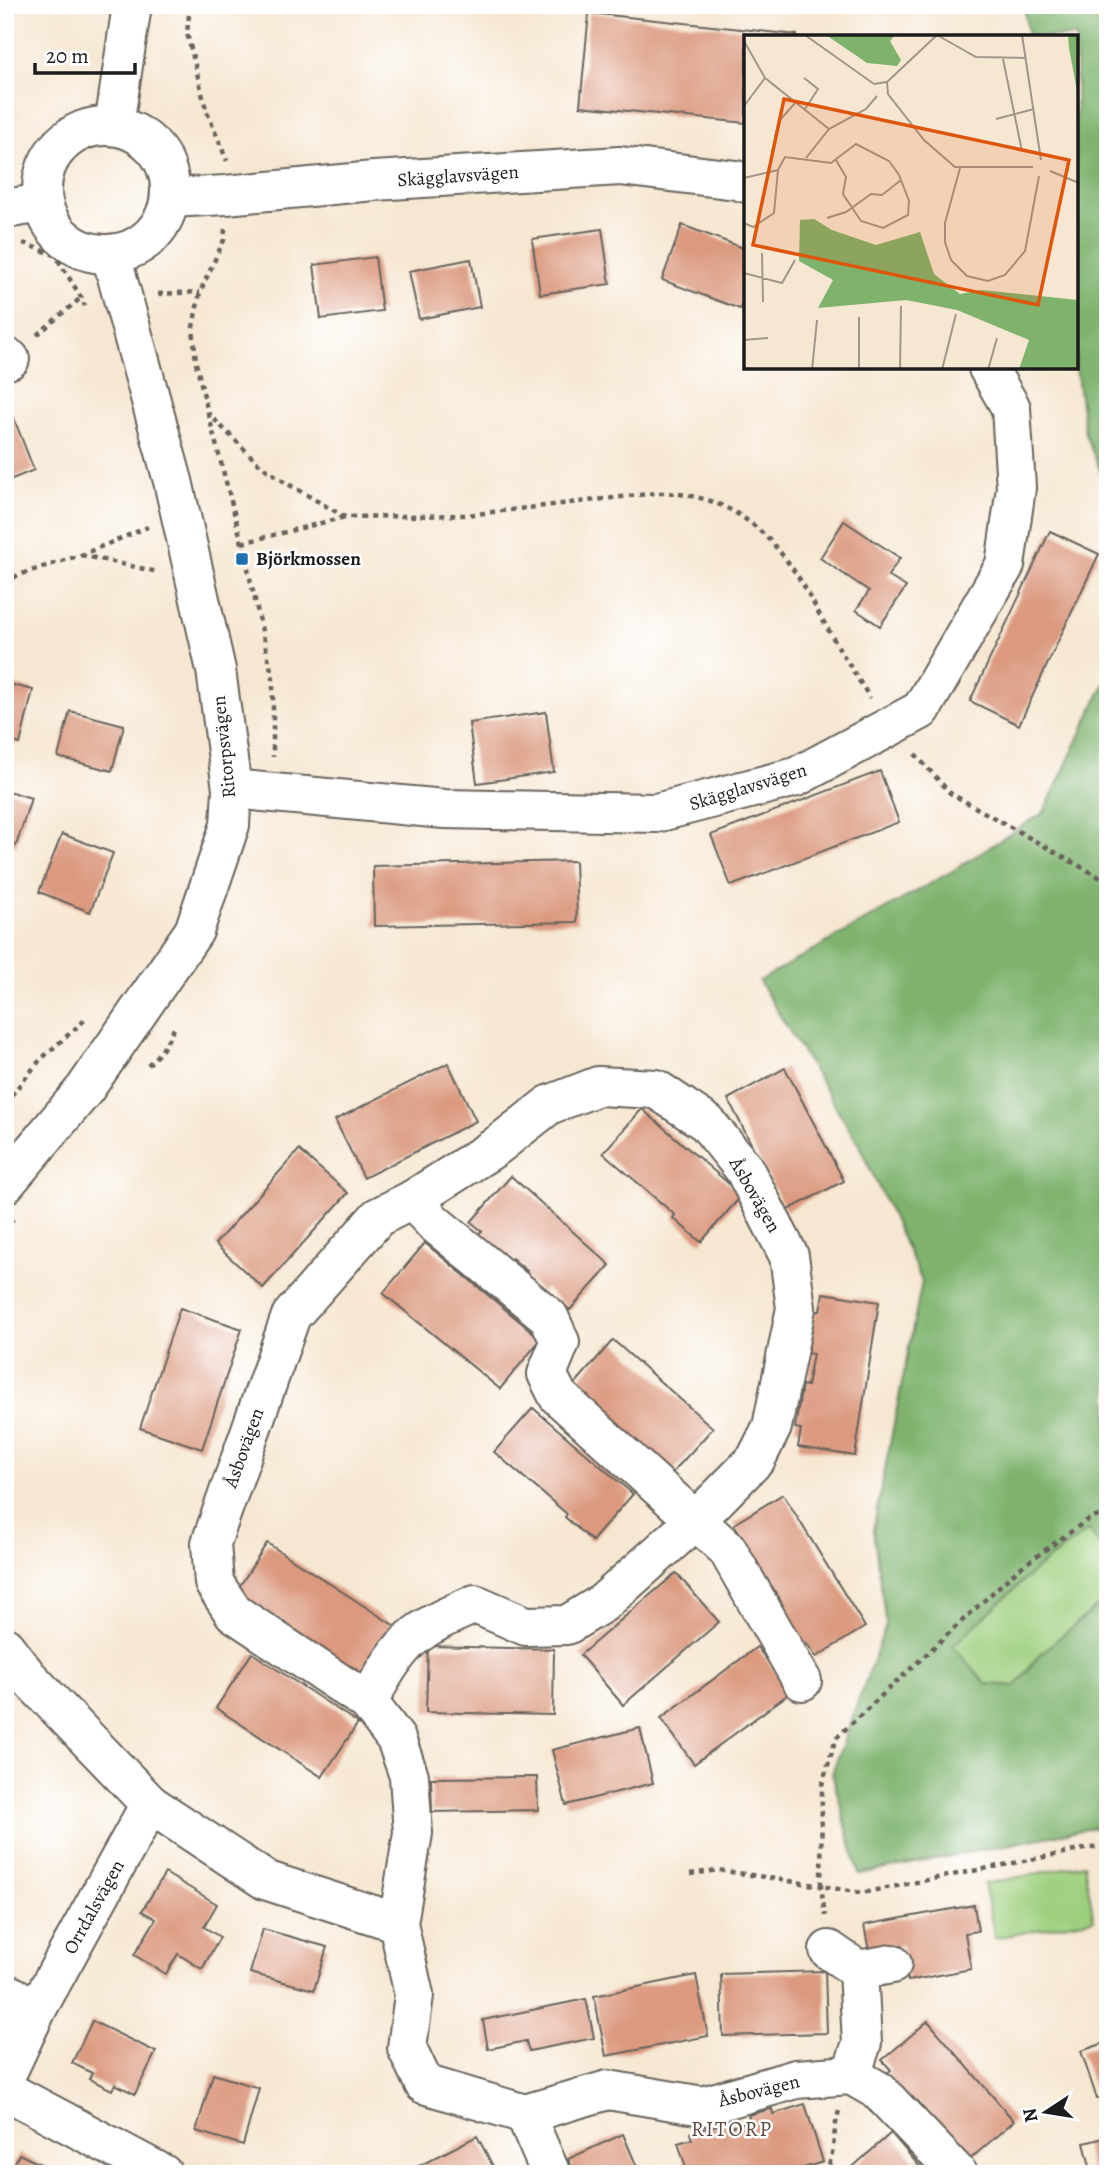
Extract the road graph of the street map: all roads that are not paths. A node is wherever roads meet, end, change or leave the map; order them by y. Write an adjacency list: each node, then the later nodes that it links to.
1 (132, 5): 2 (street)
2 (114, 126): 4 (street); 5 (street)
3 (744, 182): 4 (street, Skägglavsvägen)
4 (170, 198): 7 (street)
5 (43, 203): 6 (street); 7 (street)
6 (11, 225)
7 (111, 255): 9 (street, Ritorpsvägen)
8 (989, 369): 9 (street, Skägglavsvägen)
9 (232, 789): 10 (street, Ritorpsvägen)
10 (5, 1184)
11 (412, 1200): 12 (street); 12 (street, Åsbovägen); 15 (street, Åsbovägen)
12 (696, 1520): 14 (street); 15 (street, Åsbovägen)
13 (5, 1647): 16 (street)
14 (802, 1681)
15 (368, 1702): 17 (street, Åsbovägen)
16 (150, 1804): 17 (street); 19 (street, Orrdalsvägen)
17 (398, 1923): 23 (street, Åsbovägen)
18 (860, 1961): 20 (street)
19 (21, 2000): 21 (street, Orrdalsvägen)
20 (852, 2075): 23 (street, Åsbovägen); 26 (street)
21 (5, 2077)
22 (5, 2090): 24 (street)
23 (525, 2114): 25 (street)
24 (163, 2174)
25 (551, 2174)
26 (958, 2174)

